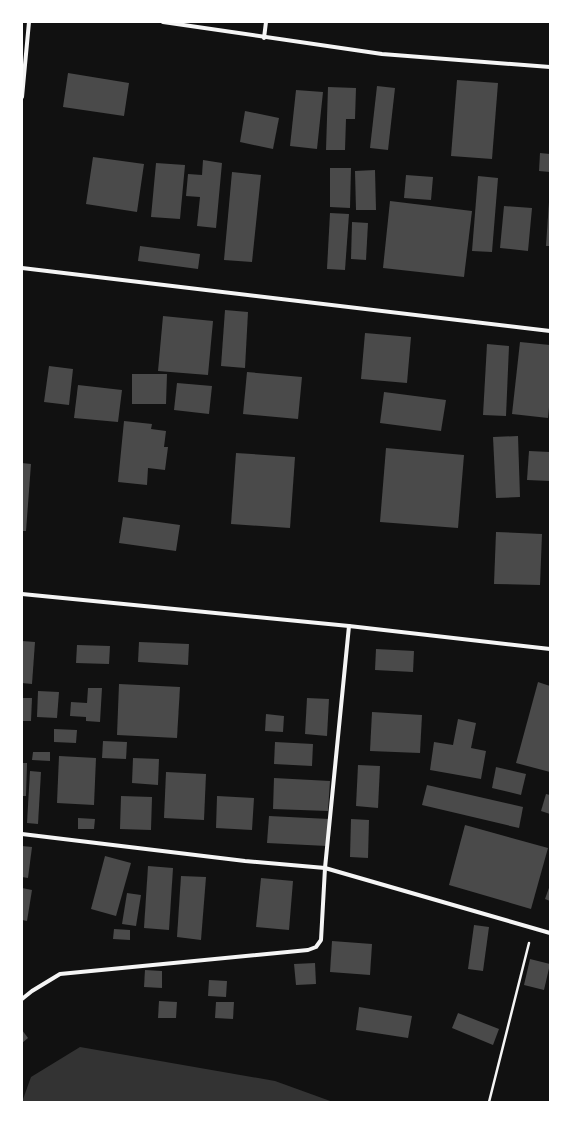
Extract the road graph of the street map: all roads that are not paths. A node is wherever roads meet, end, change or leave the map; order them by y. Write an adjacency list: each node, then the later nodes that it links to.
1 (29, 22): 6 (street)
2 (163, 22): 4 (street)
3 (266, 22): 4 (street)
4 (264, 38): 5 (street)
5 (550, 67)
6 (22, 96)
7 (22, 268): 8 (street)
8 (550, 331)
9 (22, 594): 10 (street)
10 (349, 626): 11 (street); 13 (street)
11 (550, 649)
12 (22, 834): 13 (street)
13 (325, 868): 14 (street); 15 (street)
14 (550, 933)
15 (22, 999)

